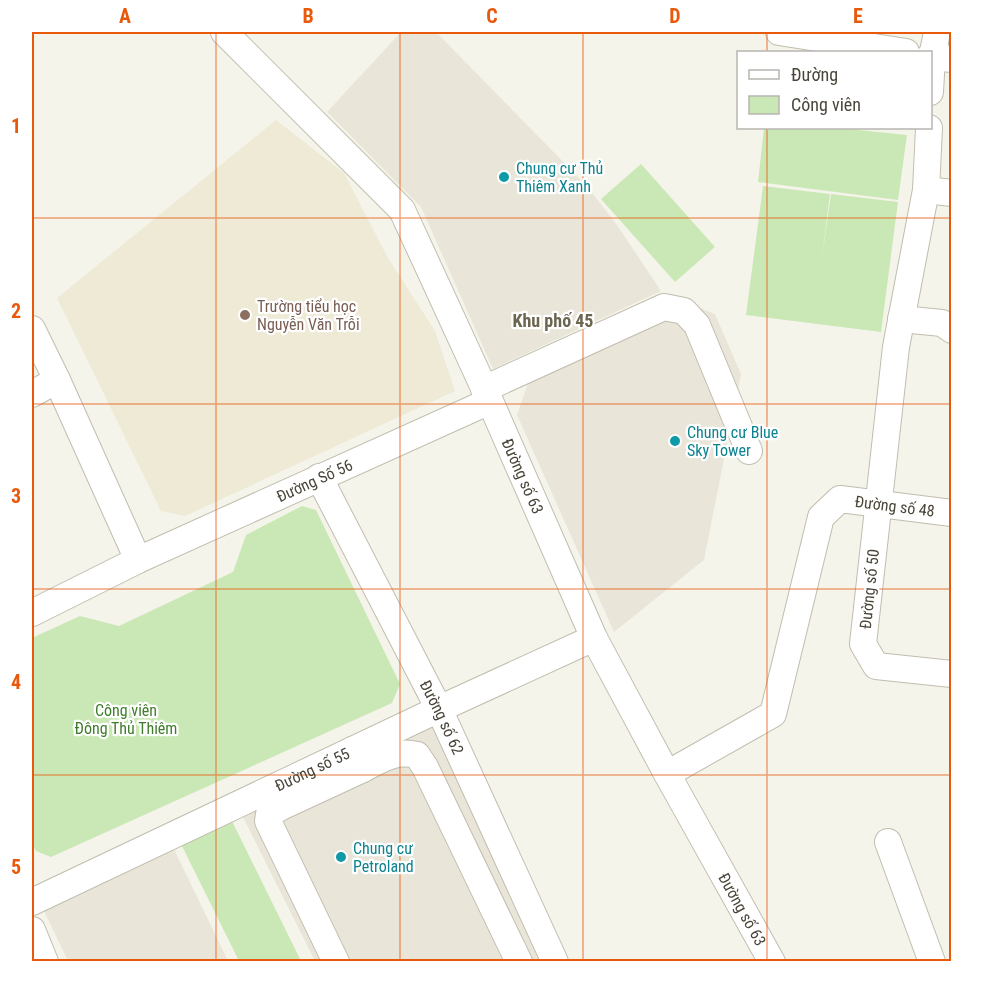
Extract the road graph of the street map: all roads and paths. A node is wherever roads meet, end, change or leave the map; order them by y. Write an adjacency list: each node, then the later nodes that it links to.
1 (224, 32): 15 (street, Đường số 63)
2 (779, 32): 4 (street)
3 (937, 32): 5 (street)
4 (900, 51)
5 (938, 58): 6 (street)
6 (932, 84)
7 (929, 129): 8 (street)
8 (926, 190): 9 (street); 10 (street)
9 (951, 194)
10 (901, 319): 11 (street); 18 (street)
11 (948, 324)
12 (32, 329): 13 (street)
13 (57, 380): 14 (street); 20 (street)
14 (32, 394)
15 (487, 395): 16 (street, Đường Số 56); 17 (street, Đường Số 56); 22 (street, Đường số 63)
16 (749, 451)
17 (319, 477): 20 (street, Đường Số 56); 24 (street, Đường số 62)
18 (878, 504): 19 (street, Đường số 48); 23 (street, Đường số 50); 26 (street, Đường số 48)
19 (951, 513)
20 (138, 560): 21 (street, Đường Số 56)
21 (32, 613)
22 (594, 638): 24 (street, Đường số 55); 26 (street, Đường số 63)
23 (951, 674)
24 (439, 709): 25 (street, Đường số 55); 28 (street, Đường số 62)
25 (357, 759): 29 (street); 30 (street, Đường số 55); 33 (street)
26 (667, 774): 36 (street, Đường số 63)
27 (888, 842): 37 (street)
28 (515, 874): 29 (street); 35 (street, Đường số 62)
29 (484, 888): 34 (street)
30 (32, 902)
31 (32, 930): 32 (street)
32 (45, 962)
33 (336, 962)
34 (519, 962)
35 (555, 962)
36 (772, 962)
37 (932, 962)

